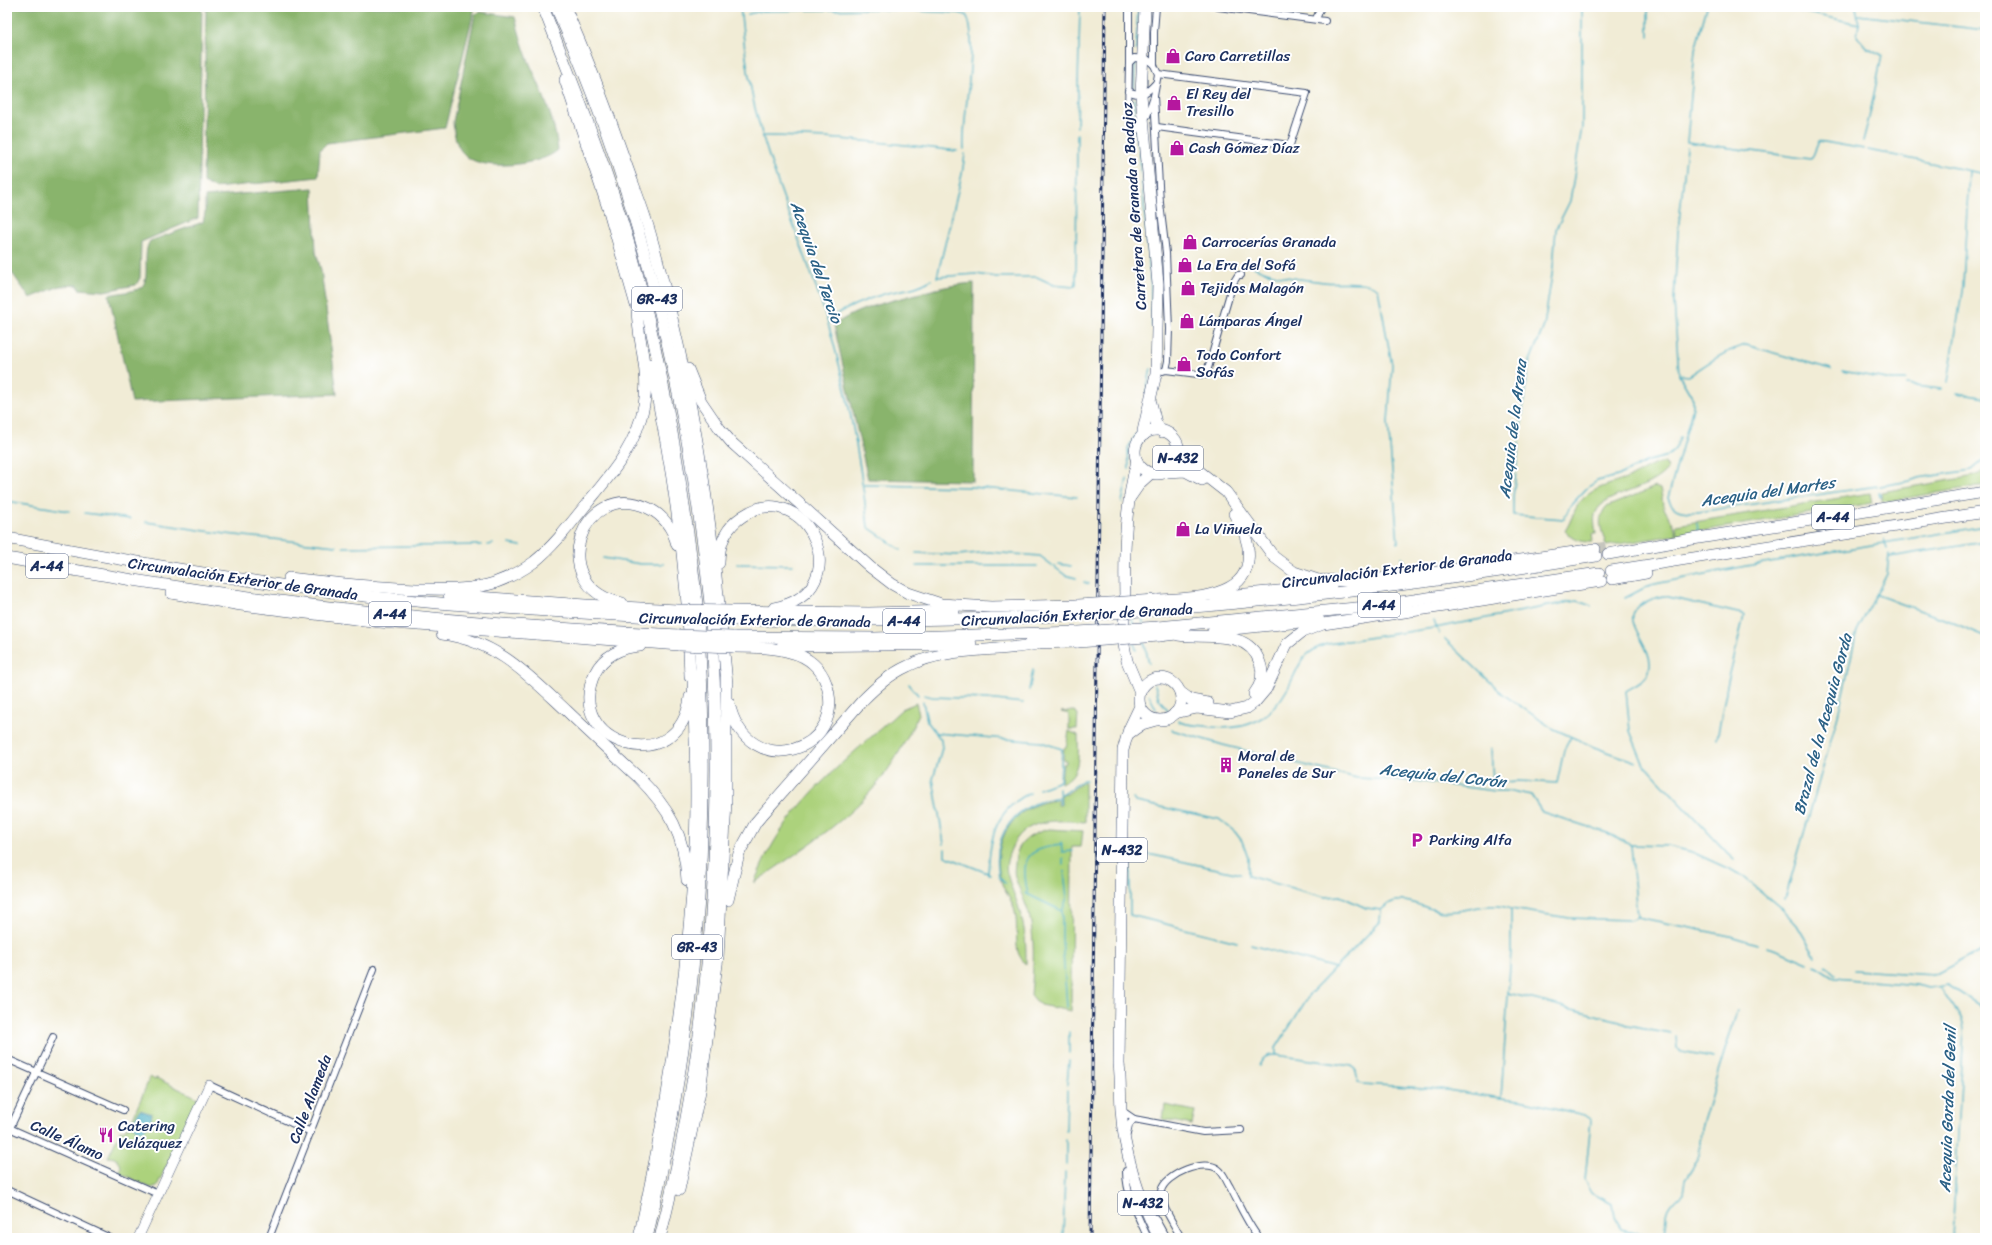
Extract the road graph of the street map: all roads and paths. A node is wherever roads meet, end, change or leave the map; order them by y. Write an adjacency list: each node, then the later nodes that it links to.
1 (537, 7): 25 (highway)
2 (543, 7): 41 (highway, GR-43)
3 (556, 7): 45 (highway, GR-43)
4 (565, 7): 24 (highway)
5 (1129, 7): 14 (street)
6 (1145, 7): 13 (highway, Carretera de Granada a Badajoz / N-432)
7 (1156, 7): 15 (street)
8 (1218, 7): 9 (street)
9 (1222, 7): 11 (street)
10 (1321, 7): 11 (street)
11 (1316, 19): 12 (street)
12 (1325, 20)
13 (1141, 57): 14 (street); 15 (street); 19 (highway, Carretera de Granada a Badajoz / N-432)
14 (1129, 63): 18 (street)
15 (1154, 65): 16 (street)
16 (1158, 74): 17 (street); 21 (street)
17 (1156, 84): 19 (street); 20 (street)
18 (1128, 91): 19 (street); 22 (street)
19 (1144, 94): 20 (street); 22 (highway, Carretera de Granada a Badajoz / N-432)
20 (1154, 96): 21 (street); 22 (street)
21 (1156, 127): 26 (street)
22 (1144, 134): 26 (highway, Carretera de Granada a Badajoz / N-432)
23 (1241, 275): 26 (street)
24 (670, 307): 45 (highway); 50 (highway)
25 (637, 309): 41 (highway); 46 (highway)
26 (1161, 372): 27 (highway, Carretera de Granada a Badajoz / N-432)
27 (1151, 402): 28 (highway, Carretera de Granada a Badajoz / N-432); 29 (highway, Carretera de Granada a Badajoz / N-432)
28 (1162, 432): 29 (highway, N-432); 30 (highway, N-432)
29 (1144, 435): 31 (highway, N-432)
30 (1177, 445): 32 (highway, N-432); 44 (highway)
31 (1137, 460): 33 (highway, N-432); 35 (highway, N-432)
32 (1167, 472): 33 (highway, N-432); 47 (highway)
33 (1151, 473): 35 (highway, N-432)
34 (1985, 492): 38 (highway, A-44)
35 (1129, 500): 48 (highway, N-432)
36 (1985, 512): 42 (highway, A-44)
37 (7, 538): 40 (highway, Circunvalación Exterior de Granada / A-44)
38 (1607, 551)
39 (7, 558): 43 (highway, Circunvalación Exterior de Granada / A-44)
40 (173, 568): 46 (highway); 54 (highway, Circunvalación Exterior de Granada / A-44)
41 (684, 568): 51 (highway)
42 (1612, 575)
43 (103, 576): 56 (highway); 58 (highway, Circunvalación Exterior de Granada / A-44)
44 (1359, 581): 47 (highway); 49 (highway, Circunvalación Exterior de Granada / A-44)
45 (717, 583): 53 (highway)
46 (403, 589): 51 (highway)
47 (1194, 597): 49 (highway)
48 (1124, 598)
49 (1156, 605): 52 (highway, Circunvalación Exterior de Granada / A-44, bridge)
50 (1042, 607): 52 (highway); 53 (highway)
51 (648, 609): 54 (highway)
52 (1078, 610): 57 (highway, Circunvalación Exterior de Granada / A-44)
53 (748, 612): 57 (highway)
54 (677, 614): 57 (highway, Circunvalación Exterior de Granada / A-44, bridge)
55 (1345, 619): 59 (highway, Circunvalación Exterior de Granada / A-44); 60 (highway); 74 (highway)
56 (380, 622): 62 (highway); 79 (highway)
57 (721, 624)
58 (689, 631): 62 (highway); 65 (highway, Circunvalación Exterior de Granada / A-44, bridge)
59 (1159, 632): 60 (highway); 61 (highway, Circunvalación Exterior de Granada / A-44, bridge)
60 (1178, 635): 72 (highway)
61 (1078, 637): 63 (highway); 65 (highway, Circunvalación Exterior de Granada / A-44)
62 (659, 644): 68 (highway)
63 (1037, 644): 66 (highway); 77 (highway)
64 (1124, 645): 67 (highway, N-432)
65 (726, 647): 66 (highway); 69 (highway); 99 (highway, GR-43)
66 (762, 647): 69 (highway)
67 (1126, 661): 70 (highway); 71 (highway, N-432)
68 (690, 669): 79 (highway); 98 (highway, GR-43)
69 (726, 678): 77 (highway)
70 (1154, 678): 71 (highway); 72 (highway)
71 (1140, 692): 73 (highway, N-432)
72 (1180, 692): 74 (highway)
73 (1140, 706): 75 (highway); 76 (highway, N-432)
74 (1175, 713): 75 (highway)
75 (1156, 720): 76 (highway)
76 (1128, 734): 82 (highway, N-432)
77 (718, 958): 100 (highway)
78 (374, 969): 89 (street, Calle Alameda)
79 (682, 989): 97 (highway)
80 (53, 1037): 83 (street, Calle Álamo)
81 (7, 1059): 83 (street)
82 (1119, 1064): 86 (highway, N-432); 90 (highway, N-432)
83 (36, 1073): 85 (street); 87 (street, Calle Álamo)
84 (209, 1085): 89 (street); 93 (street)
85 (123, 1110)
86 (1129, 1119): 88 (street); 90 (highway); 91 (highway, N-432)
87 (9, 1128): 93 (street, Calle Álamo)
88 (1241, 1130)
89 (312, 1132): 96 (street, Calle Alameda)
90 (1122, 1158): 91 (highway, N-432)
91 (1131, 1171): 101 (street); 102 (highway, N-432); 103 (highway, N-432); 104 (street)
92 (7, 1190): 94 (street)
93 (158, 1194): 95 (street)
94 (110, 1238)
95 (138, 1238)
96 (269, 1238)
97 (639, 1238)
98 (647, 1238)
99 (660, 1238)
100 (666, 1238)
101 (1148, 1238)
102 (1155, 1238)
103 (1159, 1238)
104 (1166, 1238)
105 (1181, 1238): 106 (street)
106 (1259, 1238)

